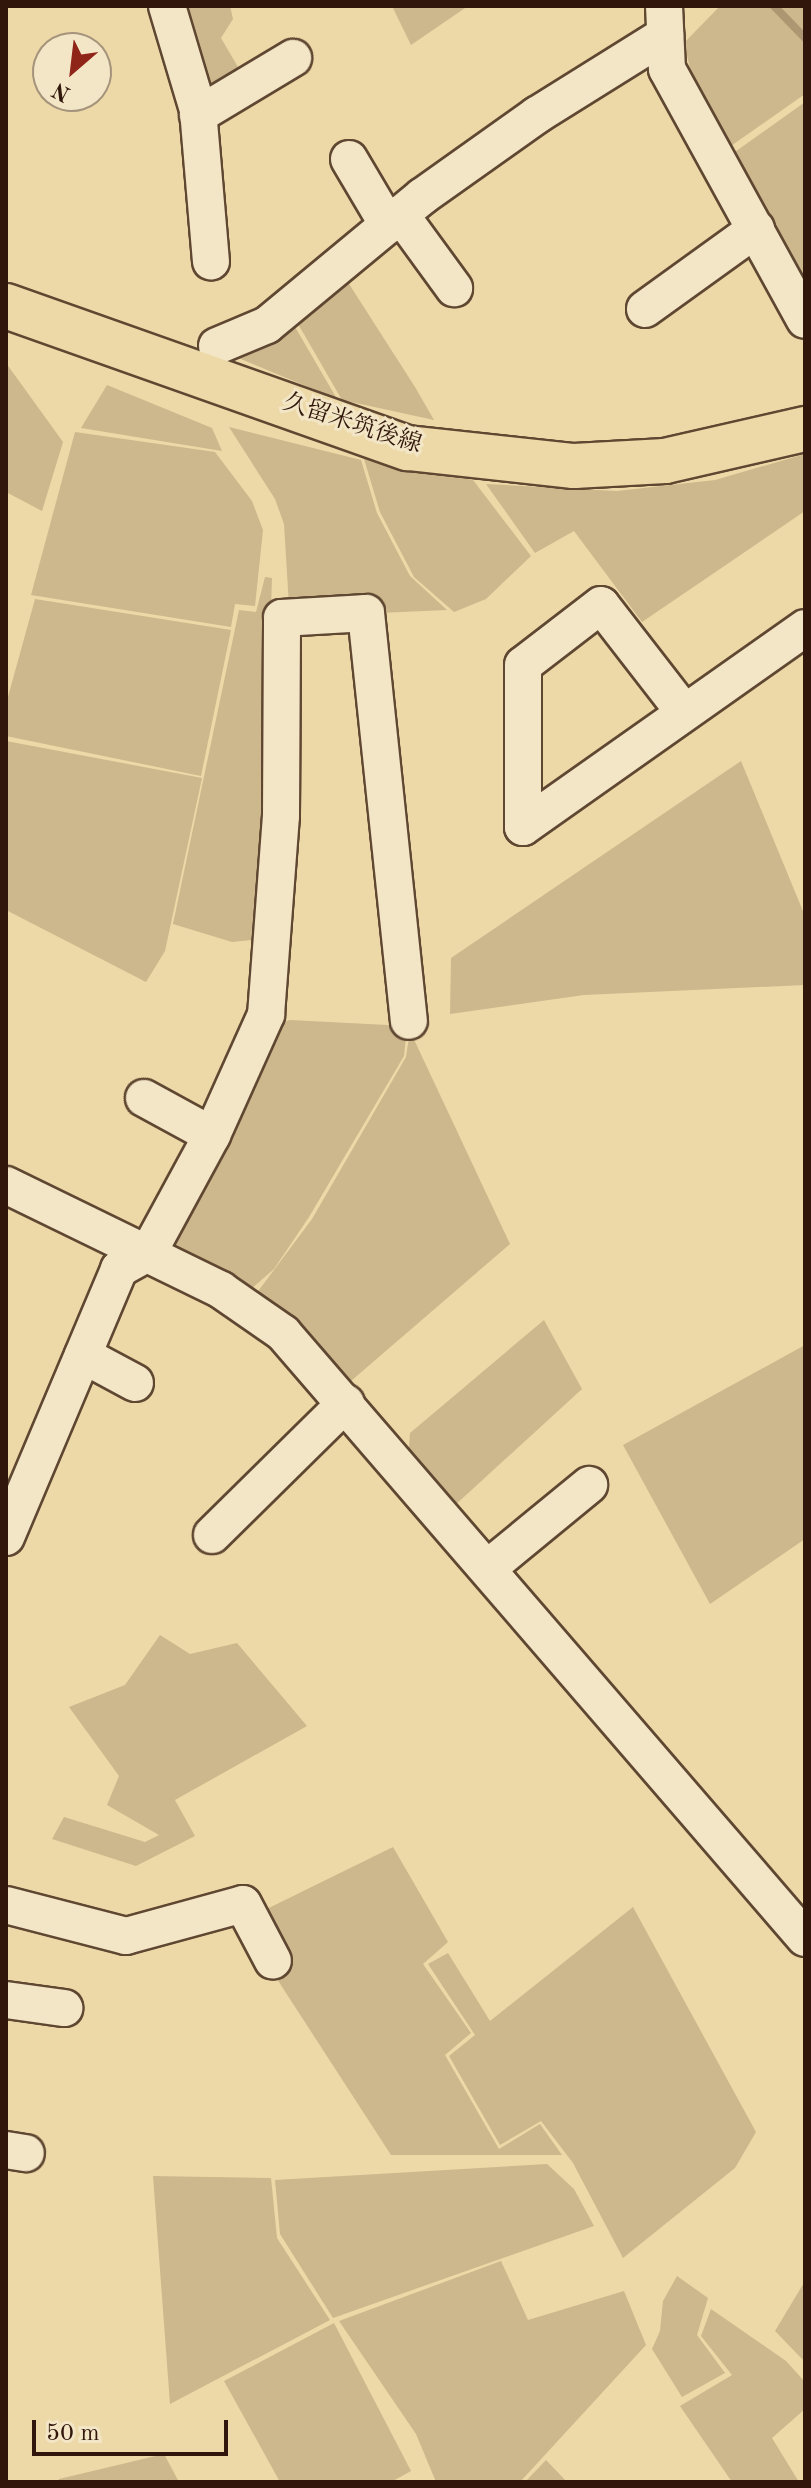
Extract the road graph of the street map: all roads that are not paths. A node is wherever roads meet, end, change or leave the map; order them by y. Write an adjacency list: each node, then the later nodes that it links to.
1 (167, 6): 4 (street)
2 (664, 20): 6 (street); 7 (street)
3 (293, 58): 4 (street)
4 (198, 115): 8 (street)
5 (349, 159): 6 (street)
6 (394, 219): 9 (street); 13 (street)
7 (756, 229): 11 (street); 12 (street)
8 (211, 261)
9 (454, 288)
10 (6, 306): 14 (main road, 久留米筑後線)
11 (645, 309)
12 (805, 320)
13 (217, 346)
14 (805, 429)
15 (805, 628): 16 (street)
16 (684, 712): 16 (street)
17 (409, 1021): 19 (street)
18 (144, 1098): 19 (street)
19 (212, 1135): 21 (street)
20 (6, 1185): 21 (street)
21 (148, 1253): 22 (street); 24 (street)
22 (83, 1355): 23 (street); 27 (street)
23 (135, 1383)
24 (346, 1403): 26 (street); 28 (street)
25 (589, 1485): 28 (street)
26 (212, 1535)
27 (6, 1537)
28 (488, 1568): 30 (street)
29 (6, 1905): 31 (street)
30 (805, 1938)
31 (273, 1961)
32 (6, 2000): 33 (street)
33 (64, 2008)

